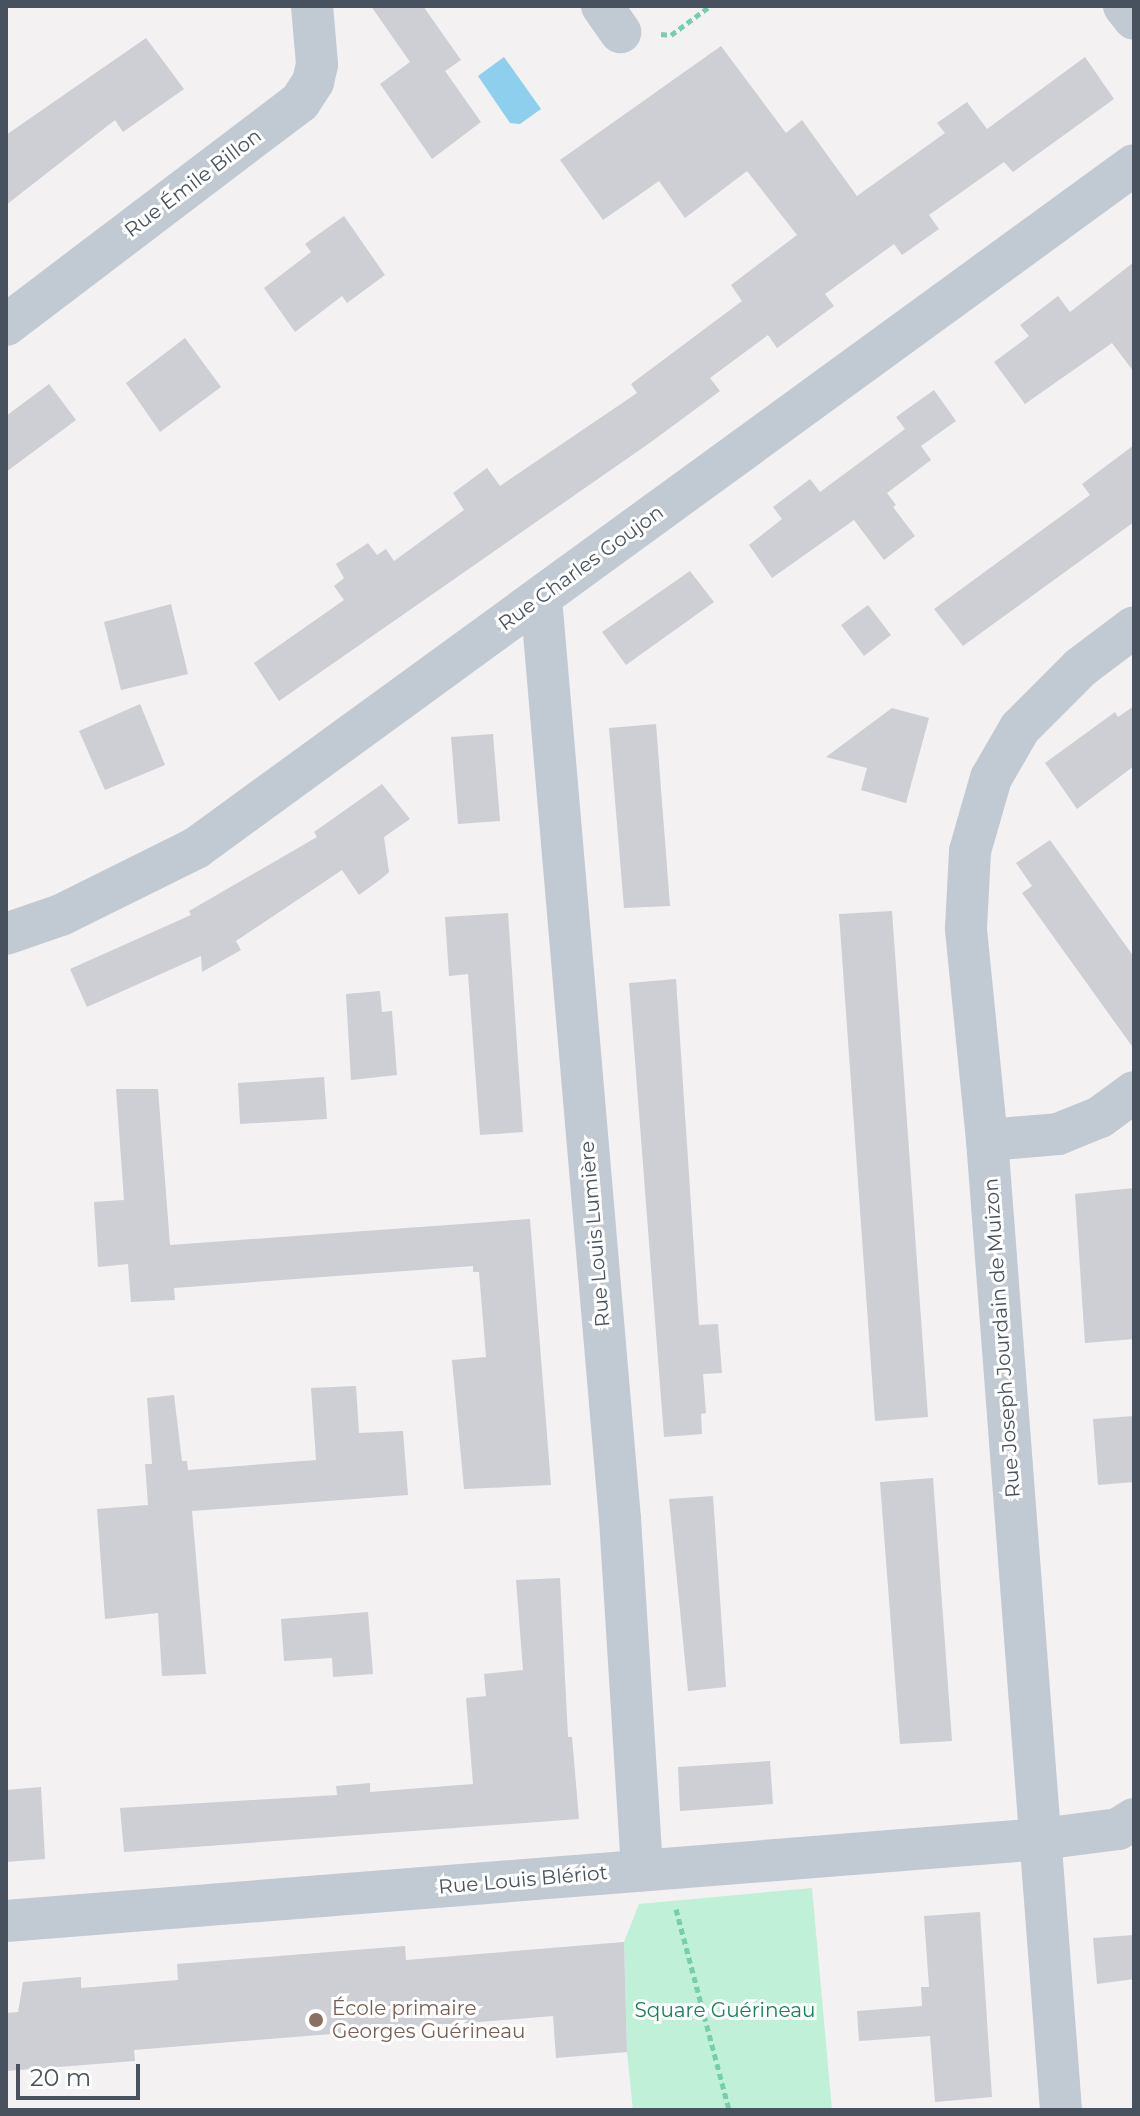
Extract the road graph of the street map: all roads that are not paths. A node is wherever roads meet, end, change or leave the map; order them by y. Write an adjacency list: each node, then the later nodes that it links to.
1 (312, 6): 5 (street, Rue Émile Billon)
2 (1124, 6): 3 (street)
3 (1134, 19)
4 (1134, 165): 6 (street, Rue Charles Goujon)
5 (6, 325)
6 (541, 598): 8 (street, Rue Charles Goujon); 13 (street, Rue Louis Lumière)
7 (1134, 627): 10 (street, Rue Joseph Jourdain de Muizon)
8 (6, 934)
9 (1134, 1092): 10 (street)
10 (987, 1140): 12 (street, Rue Joseph Jourdain de Muizon)
11 (1134, 1819): 12 (street, Rue Louis Blériot)
12 (1041, 1839): 13 (street, Rue Louis Blériot); 15 (street, Rue Joseph Jourdain de Muizon)
13 (653, 1870): 14 (street, Rue Louis Blériot)
14 (6, 1921)
15 (1061, 2110)

